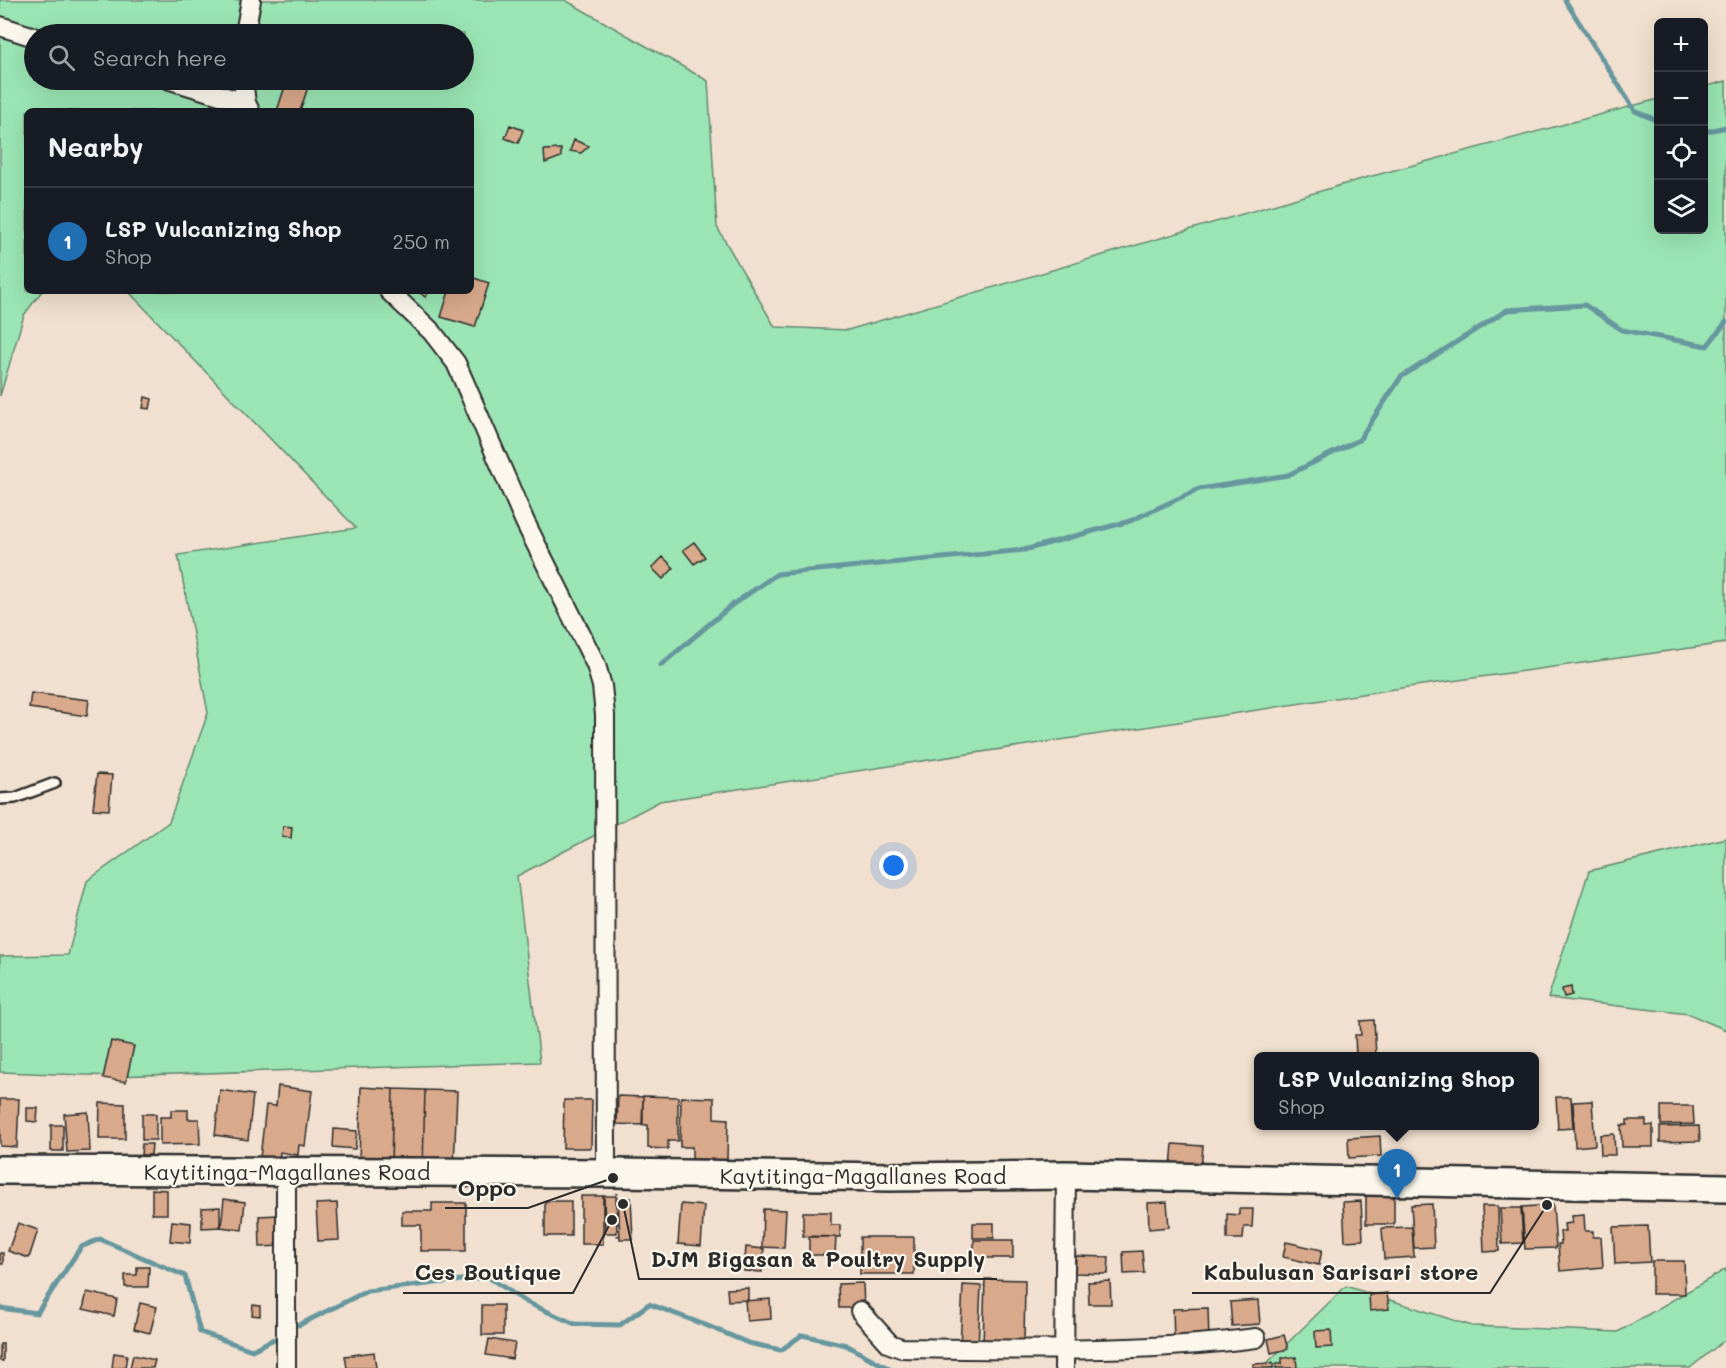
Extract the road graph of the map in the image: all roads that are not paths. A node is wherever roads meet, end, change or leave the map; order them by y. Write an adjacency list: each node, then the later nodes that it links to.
1 (251, 0): 2 (street)
2 (247, 24)
3 (0, 26): 4 (street)
4 (24, 34)
5 (199, 90): 7 (street)
6 (245, 90): 7 (street)
7 (248, 107)
8 (392, 294): 13 (street)
9 (55, 783): 10 (lane)
10 (0, 799)
11 (0, 1170): 12 (main road, Kaytitinga-Magallanes Road)
12 (286, 1172): 13 (main road, Kaytitinga-Magallanes Road); 19 (street)
13 (611, 1173): 14 (main road, Kaytitinga-Magallanes Road)
14 (1066, 1176): 15 (main road, Kaytitinga-Magallanes Road); 18 (street)
15 (1726, 1188)
16 (860, 1311): 18 (street)
17 (1256, 1338): 18 (street)
18 (1064, 1359)
19 (286, 1368)

